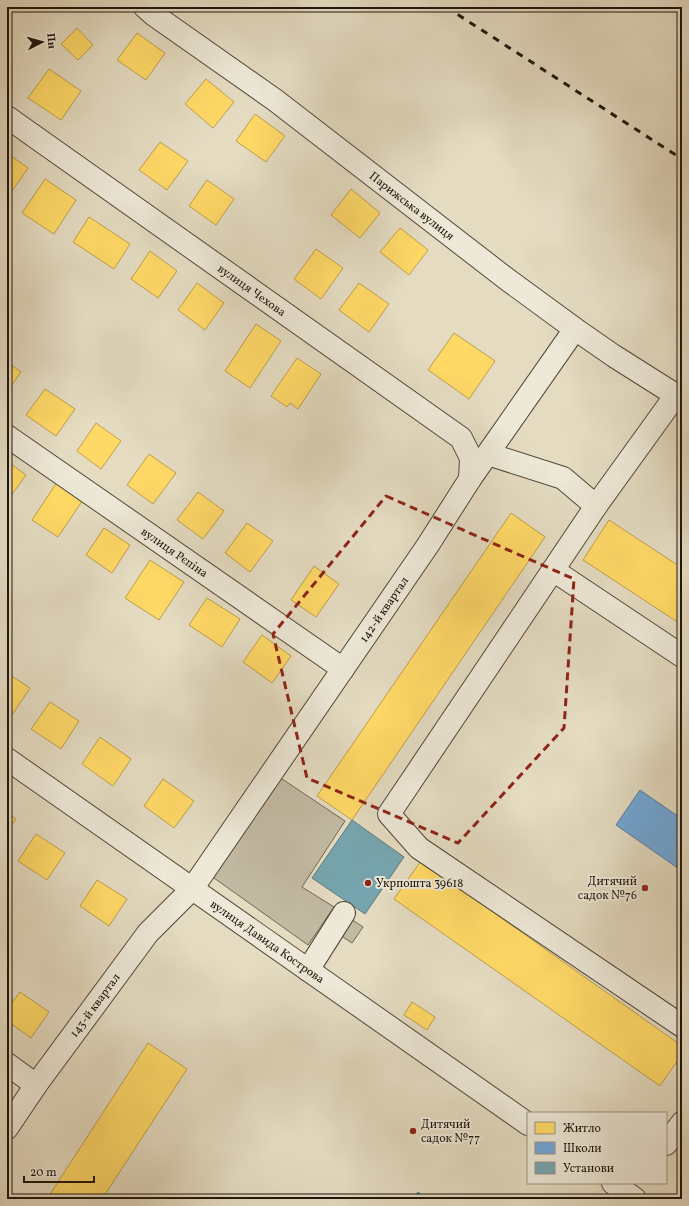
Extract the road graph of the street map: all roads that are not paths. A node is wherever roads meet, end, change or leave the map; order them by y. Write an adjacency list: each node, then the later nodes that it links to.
1 (145, 7): 3 (street, Парижська вулиця)
2 (7, 117): 7 (street, вулиця Чехова)
3 (575, 330): 4 (street, Парижська вулиця); 6 (street, 142-й квартал)
4 (679, 397): 8 (street)
5 (7, 436): 11 (street, вулиця Рєпіна)
6 (488, 454): 7 (street, 142-й квартал); 8 (street)
7 (470, 480): 11 (street, 142-й квартал)
8 (596, 506): 9 (street)
9 (553, 570): 10 (street); 16 (street)
10 (682, 656)
11 (343, 669): 13 (street, 142-й квартал)
12 (7, 759): 13 (street, вулиця Давида Кострова)
13 (192, 889): 15 (street, вулиця Давида Кострова); 18 (street, 143-й квартал)
14 (344, 913): 15 (street)
15 (308, 970): 19 (street, вулиця Давида Кострова)
16 (682, 1026)
17 (7, 1064): 18 (street)
18 (36, 1085): 21 (street, 143-й квартал)
19 (527, 1123)
20 (682, 1123): 22 (street)
21 (7, 1128)
22 (667, 1143)

